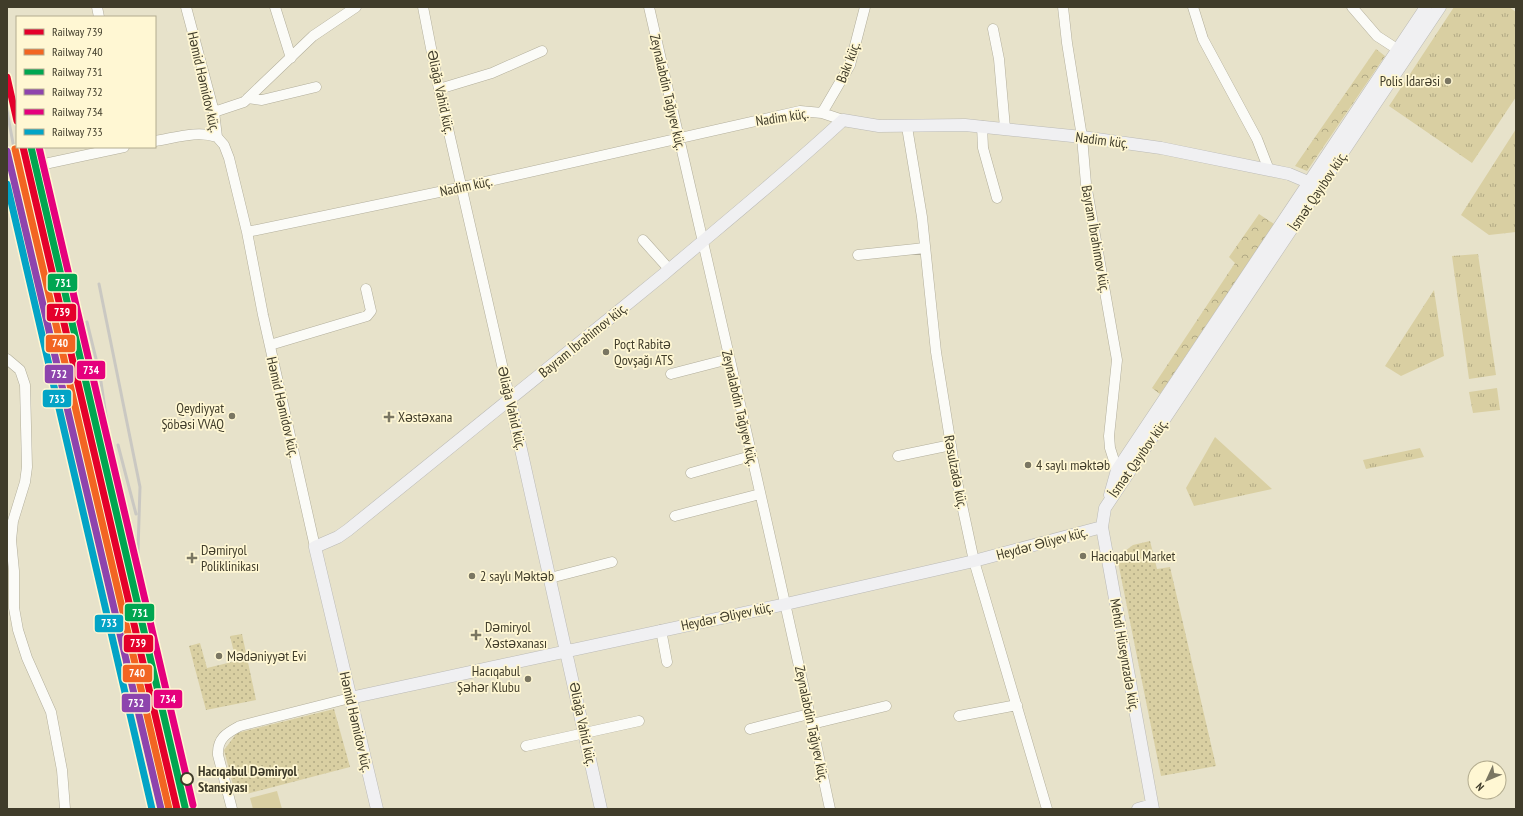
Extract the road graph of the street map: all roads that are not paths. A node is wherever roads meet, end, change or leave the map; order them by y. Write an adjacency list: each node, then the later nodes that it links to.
1 (186, 7): 20 (street, Həmid Həmidov küç.)
2 (275, 7): 16 (street)
3 (356, 7): 12 (street)
4 (423, 7): 18 (street, Əliağa Vahid küç.)
5 (649, 7): 28 (street, Zeynalabdin Tağıyev küç.)
6 (865, 7): 21 (street, Bakı küç.)
7 (1064, 7): 27 (street, Bayram İbrahimov küç.)
8 (1193, 7): 31 (street)
9 (1352, 7): 14 (street)
10 (1426, 7): 14 (main road, İsmət Qayıbov küç.)
11 (1440, 7): 35 (main road, İsmət Qayıbov küç.)
12 (344, 10): 16 (street)
13 (993, 29): 25 (street)
14 (1397, 49): 33 (main road, İsmət Qayıbov küç.)
15 (542, 51): 18 (street)
16 (292, 58): 19 (street)
17 (316, 87): 19 (street)
18 (439, 88): 34 (street, Əliağa Vahid küç.)
19 (248, 98): 20 (street)
20 (214, 112): 26 (street, Həmid Həmidov küç.)
21 (822, 113): 22 (street, Nadim küç.); 28 (street, Nadim küç.)
22 (843, 120): 24 (main road, Nadim küç.); 39 (main road, Bayram İbrahimov küç.)
23 (982, 126): 24 (main road, Nadim küç.); 25 (main road, Nadim küç.); 36 (street)
24 (907, 127): 40 (street, Rəsulzadə küç.)
25 (1005, 128): 27 (main road, Nadim küç.)
26 (217, 137): 29 (street); 37 (street, Həmid Həmidov küç.)
27 (1082, 137): 31 (main road, Nadim küç.); 52 (street, Bayram İbrahimov küç.)
28 (679, 139): 34 (street, Nadim küç.); 39 (street, Zeynalabdin Tağıyev küç.)
29 (156, 141)
30 (119, 148): 32 (street)
31 (1269, 170): 33 (main road, Nadim küç.)
32 (7, 172)
33 (1308, 182): 35 (main road, Nadim küç.); 52 (main road, İsmət Qayıbov küç.)
34 (463, 187): 37 (street, Nadim küç.); 48 (street, Əliağa Vahid küç.)
35 (1319, 190): 55 (main road, İsmət Qayıbov küç.)
36 (997, 198)
37 (247, 232): 44 (street, Həmid Həmidov küç.)
38 (643, 240): 42 (street)
39 (702, 243): 42 (main road, Bayram İbrahimov küç.); 46 (street, Zeynalabdin Tağıyev küç.)
40 (925, 248): 41 (street); 49 (street, Rəsulzadə küç.)
41 (858, 255)
42 (669, 269): 48 (main road, Bayram İbrahimov küç.)
43 (366, 289): 44 (street)
44 (270, 346): 58 (street, Həmid Həmidov küç.)
45 (7, 359): 76 (street)
46 (729, 359): 47 (street); 50 (street, Zeynalabdin Tağıyev küç.)
47 (671, 374)
48 (510, 400): 58 (main road, Bayram İbrahimov küç.); 61 (main road, Əliağa Vahid küç.)
49 (951, 445): 51 (street); 59 (street, Rəsulzadə küç.)
50 (751, 456): 53 (street); 54 (street, Zeynalabdin Tağıyev küç.)
51 (898, 456)
52 (1117, 470): 55 (main road, İsmət Qayıbov küç.)
53 (691, 473)
54 (760, 494): 56 (street); 62 (street, Zeynalabdin Tağıyev küç.)
55 (1108, 502): 57 (main road, Mehdi Hüseynzadə küç.)
56 (675, 516)
57 (1102, 527): 59 (main road, Heydər Əliyev küç.); 75 (main road, Mehdi Hüseynzadə küç.)
58 (315, 547): 66 (main road, Həmid Həmidov küç.)
59 (974, 561): 62 (main road, Heydər Əliyev küç.); 67 (street, Rəsulzadə küç.)
60 (612, 562): 61 (street)
61 (550, 578): 64 (main road, Əliağa Vahid küç.)
62 (786, 604): 63 (main road, Heydər Əliyev küç.); 70 (street, Zeynalabdin Tağıyev küç.)
63 (662, 630): 64 (main road, Heydər Əliyev küç.); 65 (street)
64 (567, 650): 66 (main road, Heydər Əliyev küç.); 73 (main road, Əliağa Vahid küç.)
65 (667, 662)
66 (350, 698): 77 (street); 78 (main road, Həmid Həmidov küç.)
67 (1016, 705): 69 (street); 81 (street, Rəsulzadə küç.)
68 (886, 706): 70 (street)
69 (960, 716)
70 (810, 719): 72 (street); 80 (street, Zeynalabdin Tağıyev küç.)
71 (639, 721): 73 (street)
72 (750, 729)
73 (585, 732): 74 (street); 79 (main road, Əliağa Vahid küç.)
74 (526, 746)
75 (1152, 807): 82 (main road)
76 (65, 809)
77 (232, 809)
78 (377, 809)
79 (601, 809)
80 (830, 809)
81 (1047, 809)
82 (1138, 809)

